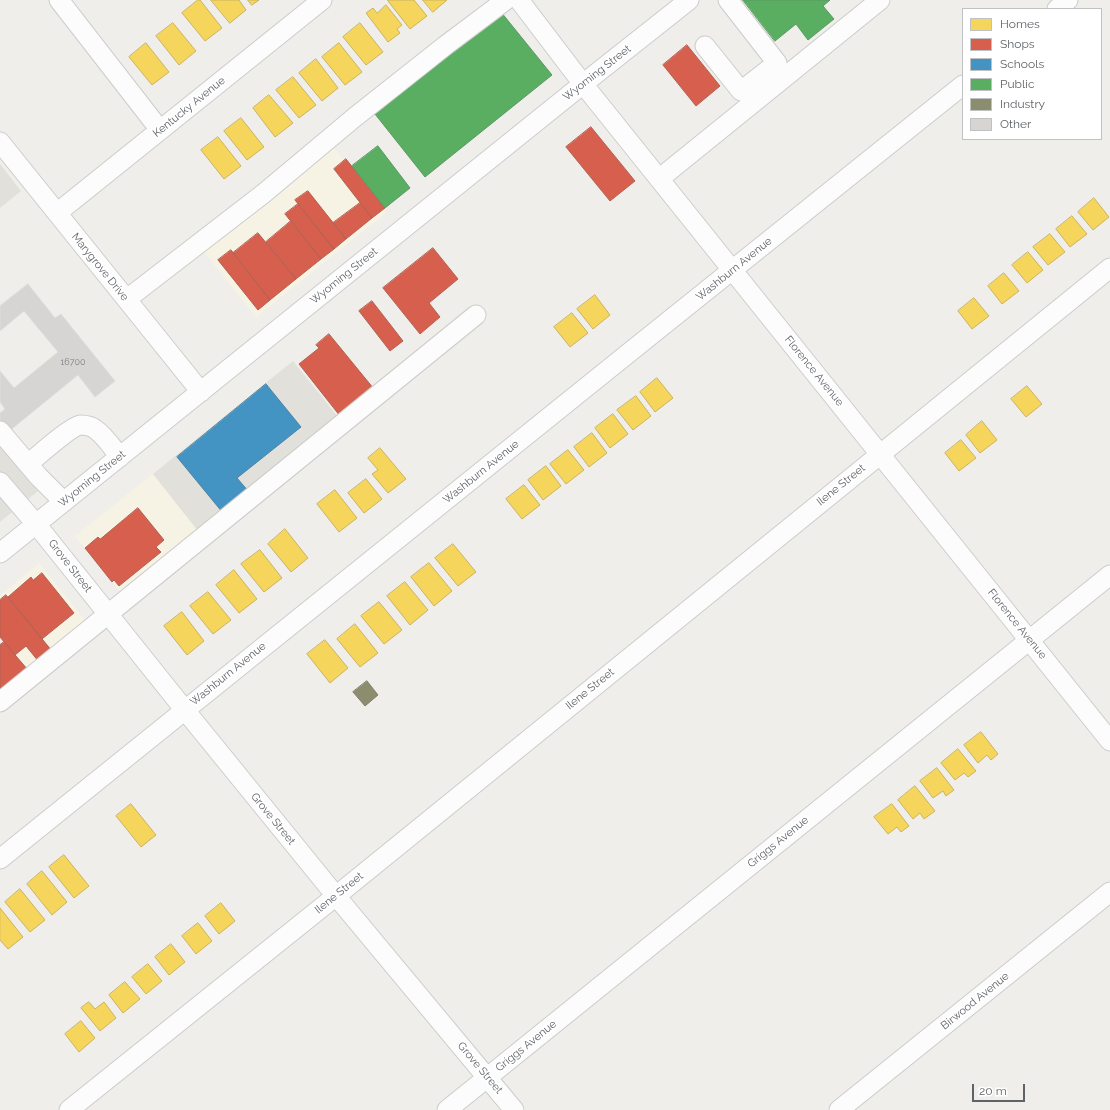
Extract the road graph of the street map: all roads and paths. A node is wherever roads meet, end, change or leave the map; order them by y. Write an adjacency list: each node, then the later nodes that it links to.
1 (59, 0): 13 (street)
2 (322, 0): 13 (street, Kentucky Avenue)
3 (506, 0): 19 (street)
4 (519, 0): 11 (street, Florence Avenue)
5 (689, 0): 11 (street, Wyoming Street)
6 (728, 0): 10 (street)
7 (880, 0): 15 (street)
8 (1068, 0): 9 (street)
9 (1058, 8)
10 (705, 46)
11 (583, 84): 15 (street, Florence Avenue); 21 (street, Wyoming Street)
12 (962, 86): 18 (street, Washburn Avenue)
13 (160, 130): 16 (street, Kentucky Avenue)
14 (0, 142): 16 (street, Marygrove Drive)
15 (660, 179): 18 (street, Florence Avenue)
16 (57, 213): 19 (street, Marygrove Drive)
17 (1110, 268): 23 (street, Ilene Street)
18 (733, 270): 23 (street, Florence Avenue); 34 (street, Washburn Avenue)
19 (127, 299): 21 (street, Marygrove Drive)
20 (476, 315): 31 (street)
21 (201, 392): 24 (street, Wyoming Street)
22 (0, 430): 25 (street)
23 (880, 454): 32 (street, Florence Avenue); 38 (street, Ilene Street)
24 (120, 457): 25 (street); 27 (street, Wyoming Street)
25 (28, 464): 27 (street)
26 (0, 482): 28 (street, Grove Street)
27 (64, 502): 28 (street, Wyoming Street)
28 (36, 524): 29 (street, Wyoming Street); 31 (street, Grove Street)
29 (0, 553)
30 (1110, 575): 32 (street, Griggs Avenue)
31 (108, 615): 33 (street); 34 (street, Grove Street)
32 (1029, 640): 35 (street, Florence Avenue); 39 (street, Griggs Avenue)
33 (0, 702)
34 (184, 710): 36 (street, Washburn Avenue); 38 (street, Grove Street)
35 (1110, 741)
36 (0, 859)
37 (1110, 892): 43 (street, Birwood Avenue)
38 (336, 896): 39 (street, Grove Street); 40 (street, Ilene Street)
39 (488, 1077): 41 (street, Griggs Avenue); 42 (street, Grove Street)
40 (69, 1110)
41 (447, 1110)
42 (514, 1110)
43 (839, 1110)

